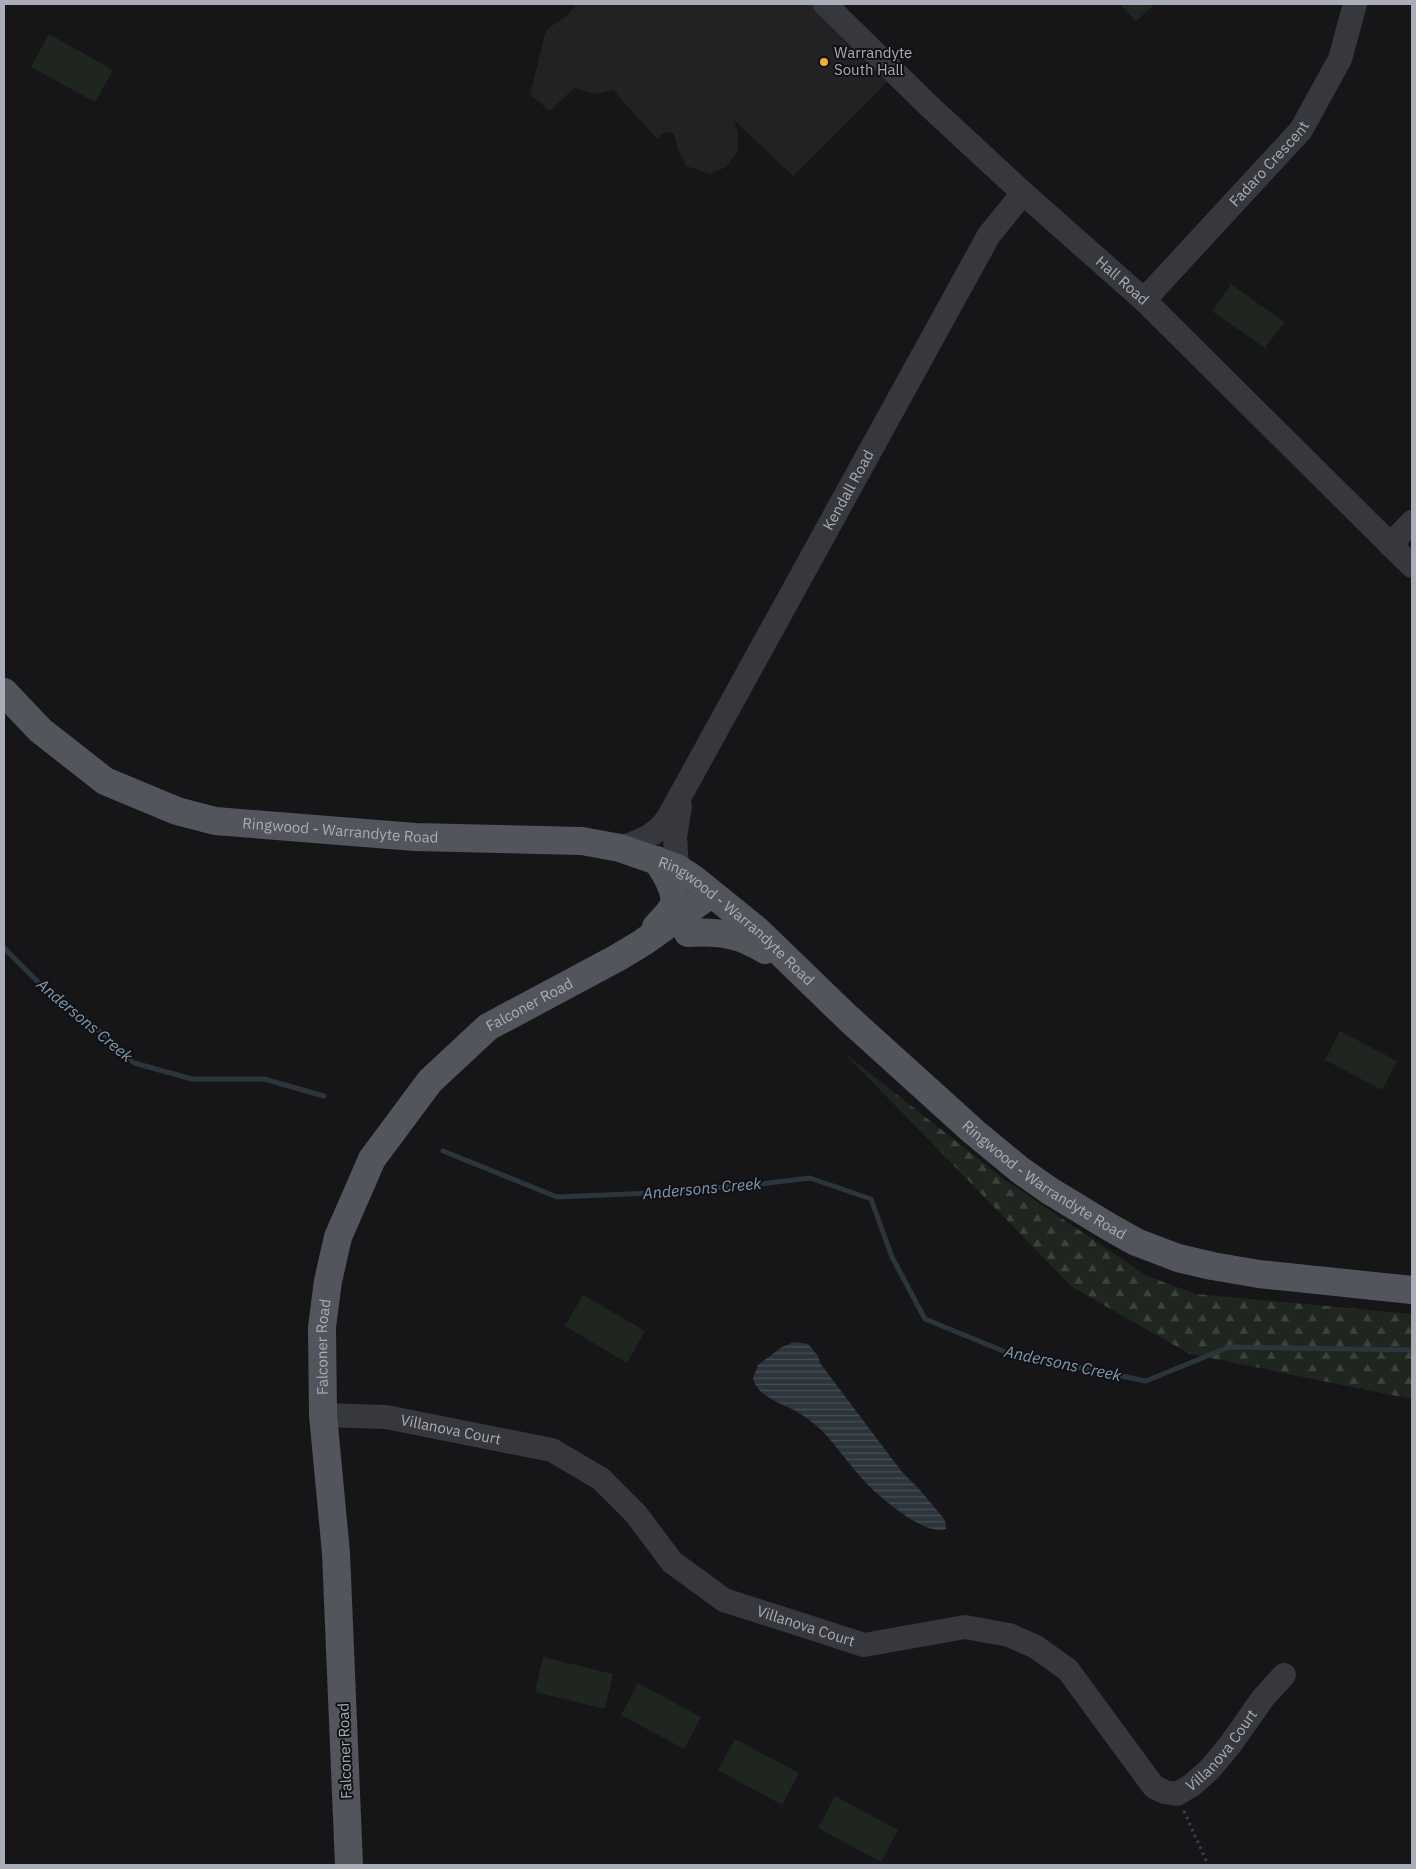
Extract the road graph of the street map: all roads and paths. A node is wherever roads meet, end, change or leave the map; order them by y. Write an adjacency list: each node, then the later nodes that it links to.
1 (825, 4): 3 (street, Hall Road)
2 (1355, 4): 4 (street, Fadaro Crescent)
3 (1023, 192): 4 (street, Hall Road); 9 (street, Kendall Road)
4 (1144, 300): 6 (street, Hall Road)
5 (1412, 522): 6 (street)
6 (1390, 545): 7 (street, Hall Road)
7 (1412, 566)
8 (4, 692): 10 (main road, Ringwood - Warrandyte Road)
9 (683, 792): 10 (street, Kendall Road); 11 (street, Kendall Road)
10 (620, 848): 11 (main road, Ringwood - Warrandyte Road)
11 (667, 864): 12 (main road, Ringwood - Warrandyte Road); 14 (main road)
12 (717, 899): 13 (main road, Falconer Road); 14 (main road, Falconer Road); 16 (main road, Ringwood - Warrandyte Road)
13 (688, 933): 15 (main road, Falconer Road); 16 (main road)
14 (642, 943): 15 (main road, Falconer Road)
15 (617, 958): 18 (main road, Falconer Road)
16 (848, 1018): 17 (main road, Ringwood - Warrandyte Road)
17 (1412, 1290)
18 (323, 1415): 20 (street, Villanova Court); 21 (main road, Falconer Road)
19 (1284, 1675): 20 (street, Villanova Court)
20 (1177, 1794): 22 (path)
21 (349, 1865)
22 (1208, 1865)

